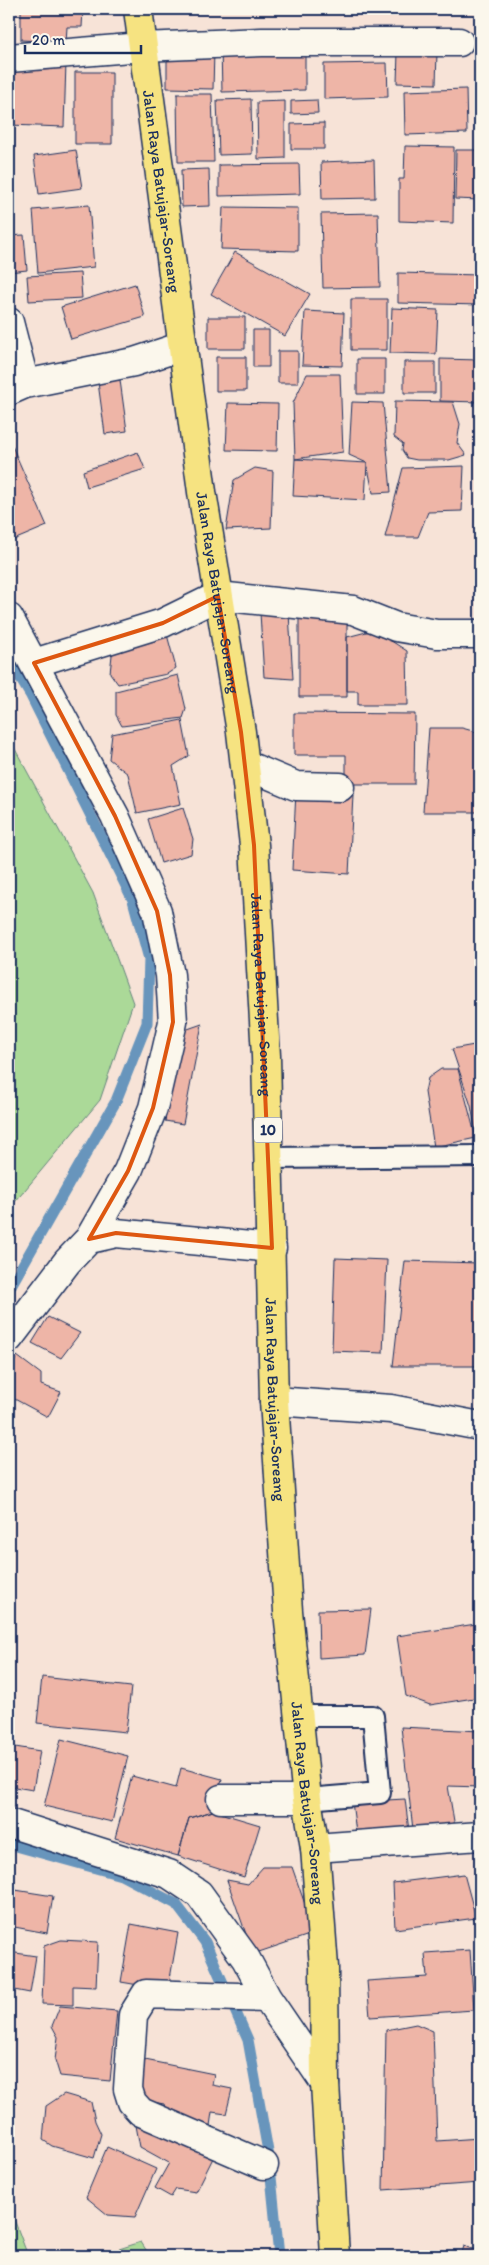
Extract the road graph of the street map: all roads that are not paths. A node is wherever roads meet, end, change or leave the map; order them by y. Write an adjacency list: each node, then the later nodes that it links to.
1 (138, 9): 3 (highway, Jalan Raya Batujajar-Soreang / 10)
2 (459, 42): 3 (street)
3 (142, 47): 4 (street); 6 (highway, Jalan Raya Batujajar-Soreang / 10)
4 (9, 58)
5 (9, 322): 7 (street)
6 (183, 346): 7 (street); 8 (highway, Jalan Raya Batujajar-Soreang / 10)
7 (17, 387)
8 (218, 596): 10 (street); 11 (street); 12 (highway, Jalan Raya Batujajar-Soreang / 10)
9 (9, 618): 11 (street)
10 (480, 634)
11 (34, 662): 16 (street)
12 (246, 765): 13 (street); 15 (highway, Jalan Raya Batujajar-Soreang / 10)
13 (340, 787)
14 (480, 1156): 15 (lane)
15 (269, 1158): 17 (highway, Jalan Raya Batujajar-Soreang / 10)
16 (89, 1239): 17 (street); 18 (street)
17 (272, 1248): 19 (highway, Jalan Raya Batujajar-Soreang / 10)
18 (9, 1338)
19 (274, 1401): 20 (street); 21 (highway, Jalan Raya Batujajar-Soreang / 10)
20 (480, 1426)
21 (300, 1716): 23 (highway, Jalan Raya Batujajar-Soreang / 10); 23 (lane)
22 (221, 1798): 23 (street)
23 (306, 1798): 26 (highway, Jalan Raya Batujajar-Soreang / 10)
24 (9, 1823): 27 (street)
25 (480, 1836): 26 (street)
26 (315, 1848): 28 (highway, Jalan Raya Batujajar-Soreang / 10)
27 (258, 1998): 28 (street); 29 (street)
28 (325, 2083): 30 (highway, Jalan Raya Batujajar-Soreang / 10)
29 (264, 2165)
30 (335, 2256)

